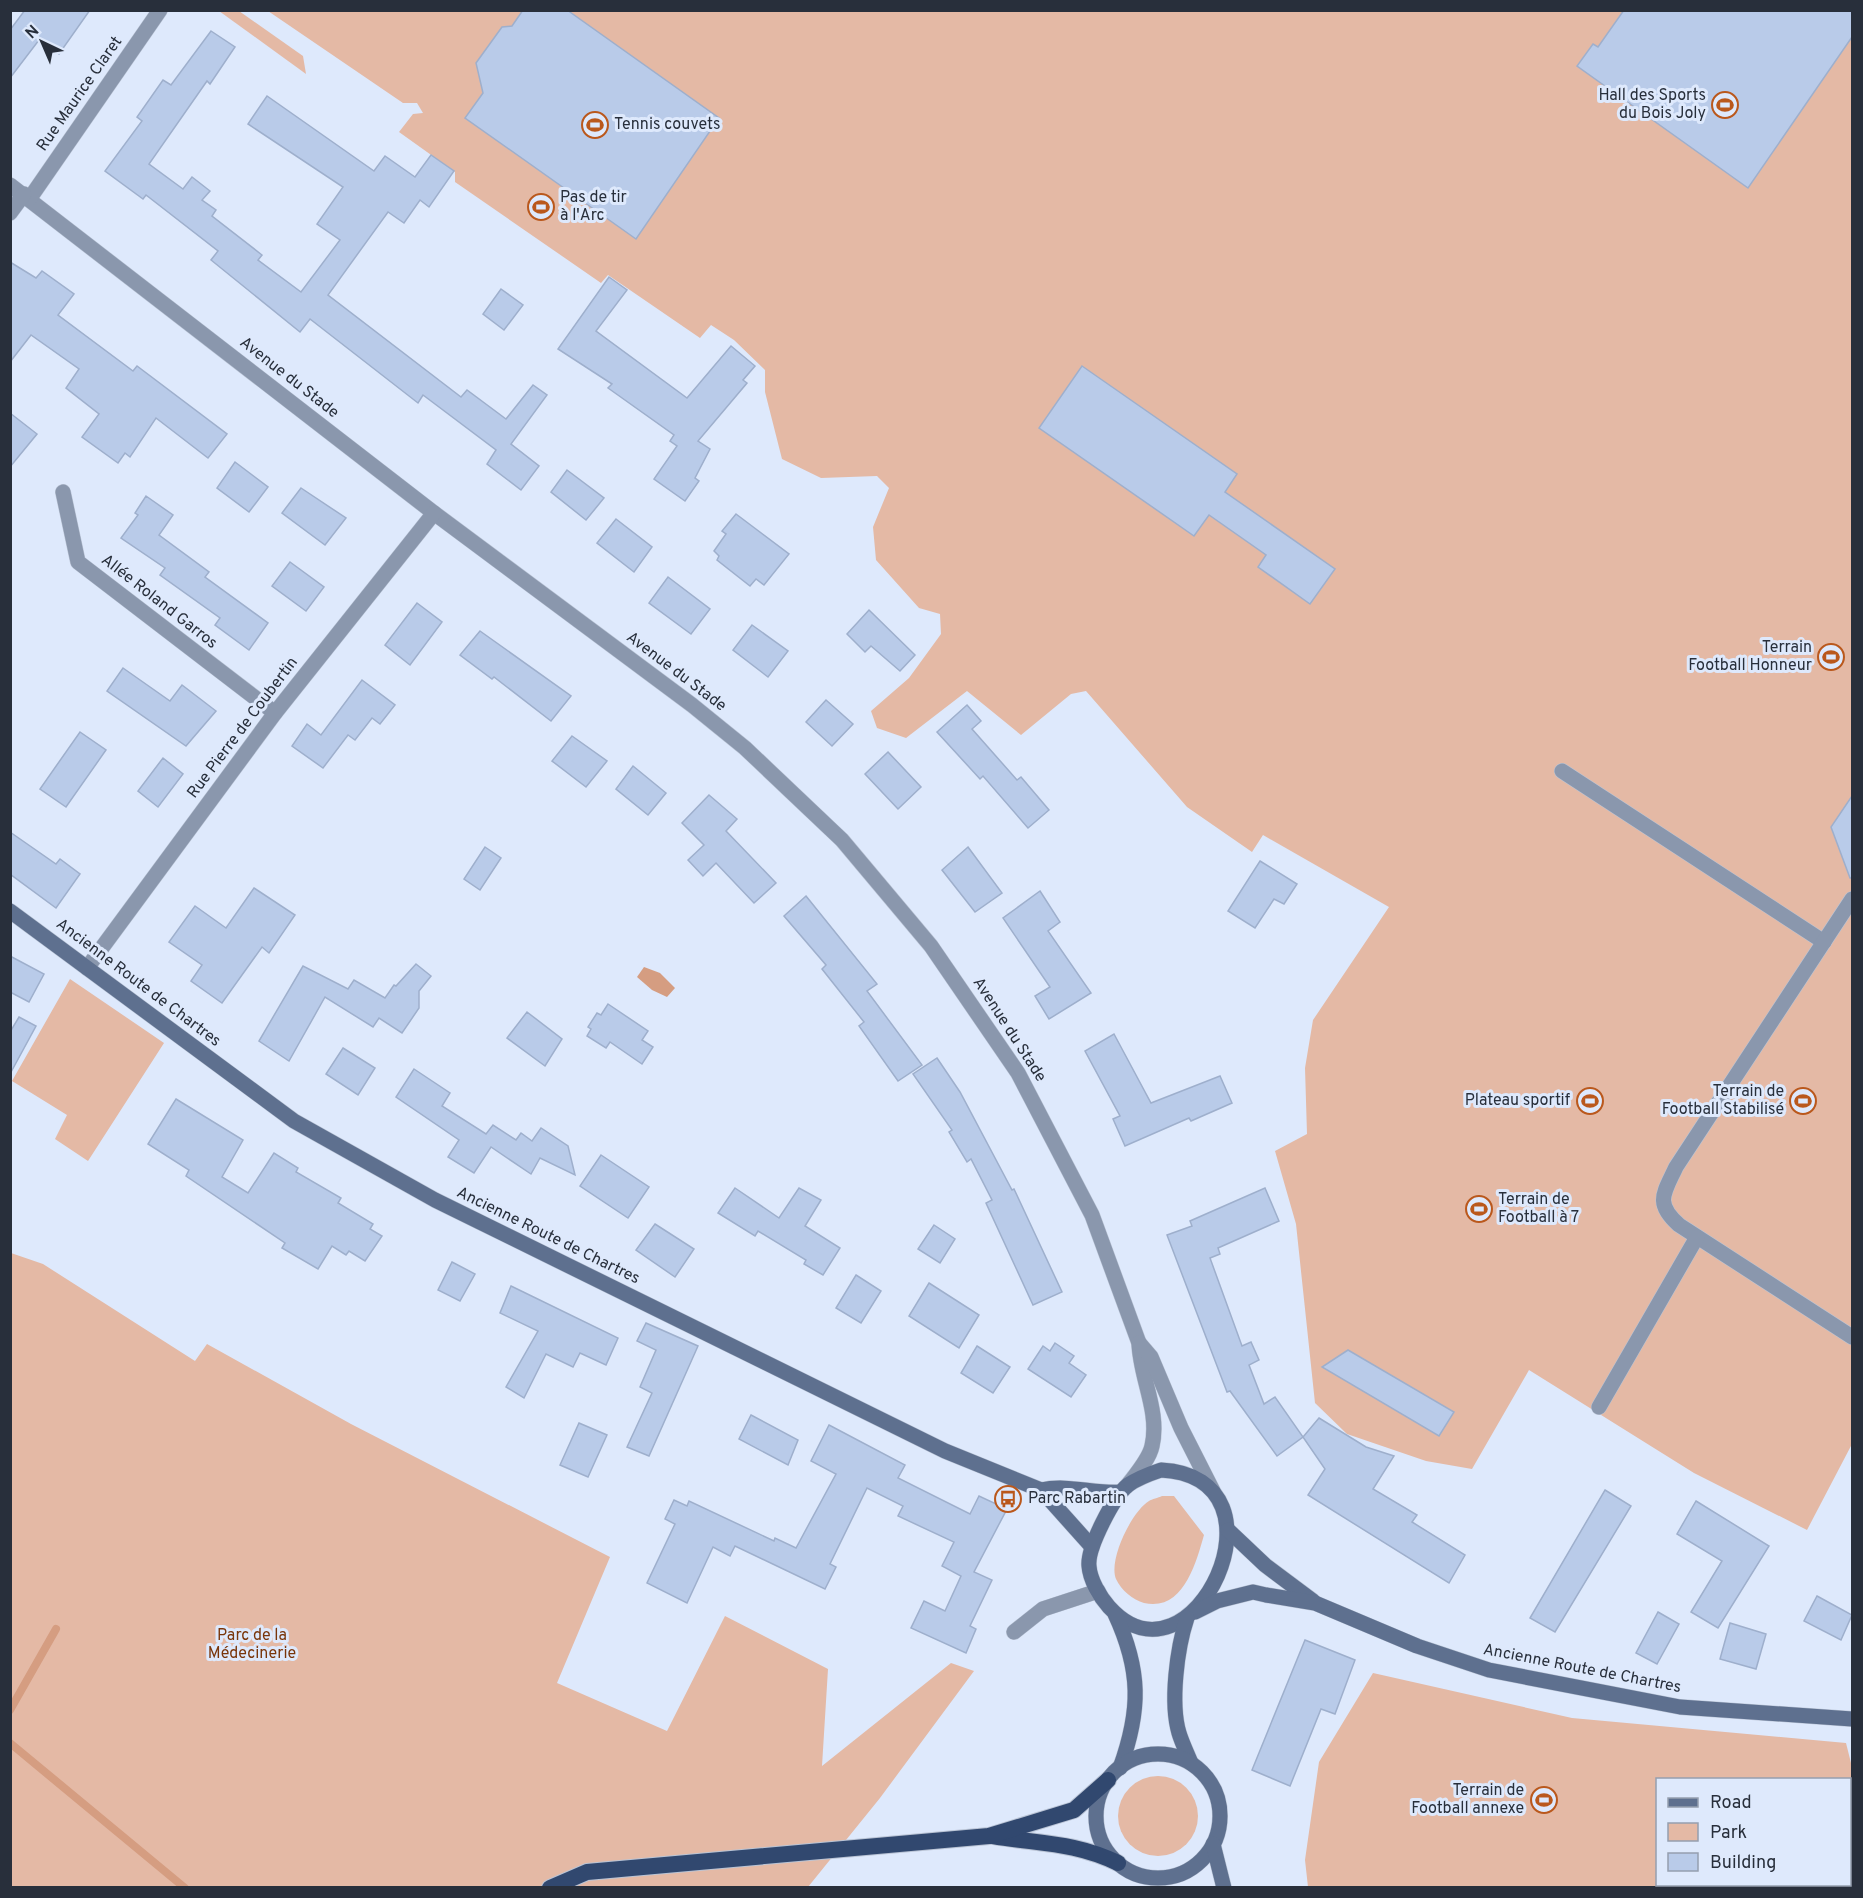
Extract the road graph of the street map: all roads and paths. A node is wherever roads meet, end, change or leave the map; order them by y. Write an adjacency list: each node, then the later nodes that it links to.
1 (160, 10): 3 (street, Rue Maurice Claret)
2 (10, 185): 3 (street, Avenue du Stade)
3 (27, 196): 4 (street, Rue Maurice Claret); 6 (street, Avenue du Stade)
4 (10, 213)
5 (63, 492): 7 (street, Allée Roland Garros)
6 (434, 513): 7 (street, Rue Pierre de Coubertin); 15 (street, Avenue du Stade)
7 (274, 713): 12 (street, Rue Pierre de Coubertin)
8 (1562, 771): 11 (street)
9 (1851, 906): 11 (street)
10 (10, 911): 12 (main road, Ancienne Route de Chartres)
11 (1824, 942): 13 (street)
12 (87, 968): 18 (main road, Ancienne Route de Chartres)
13 (1697, 1237): 14 (street); 16 (street)
14 (1852, 1337)
15 (1139, 1343): 17 (street, Avenue du Stade); 19 (street, Avenue du Stade)
16 (1599, 1407)
17 (1124, 1489): 18 (main road); 19 (main road); 21 (main road)
18 (1041, 1490): 21 (main road, Ancienne Route de Chartres)
19 (1214, 1494): 20 (main road)
20 (1228, 1530): 23 (main road, Ancienne Route de Chartres); 25 (main road)
21 (1092, 1547): 22 (main road)
22 (1098, 1591): 24 (main road); 26 (street)
23 (1315, 1603): 25 (main road, Ancienne Route de Chartres); 27 (main road, Ancienne Route de Chartres)
24 (1115, 1614): 25 (main road); 29 (main road)
25 (1191, 1615): 28 (main road)
26 (1014, 1632)
27 (1852, 1719)
28 (1191, 1763): 29 (main road); 32 (main road)
29 (1120, 1768): 30 (main road)
30 (1108, 1780): 31 (highway); 33 (main road)
31 (989, 1836): 33 (highway); 35 (highway)
32 (1213, 1844): 34 (main road); 37 (main road)
33 (1118, 1863): 34 (main road)
34 (1134, 1873): 36 (main road)
35 (550, 1887)
36 (1149, 1887)
37 (1224, 1887)

